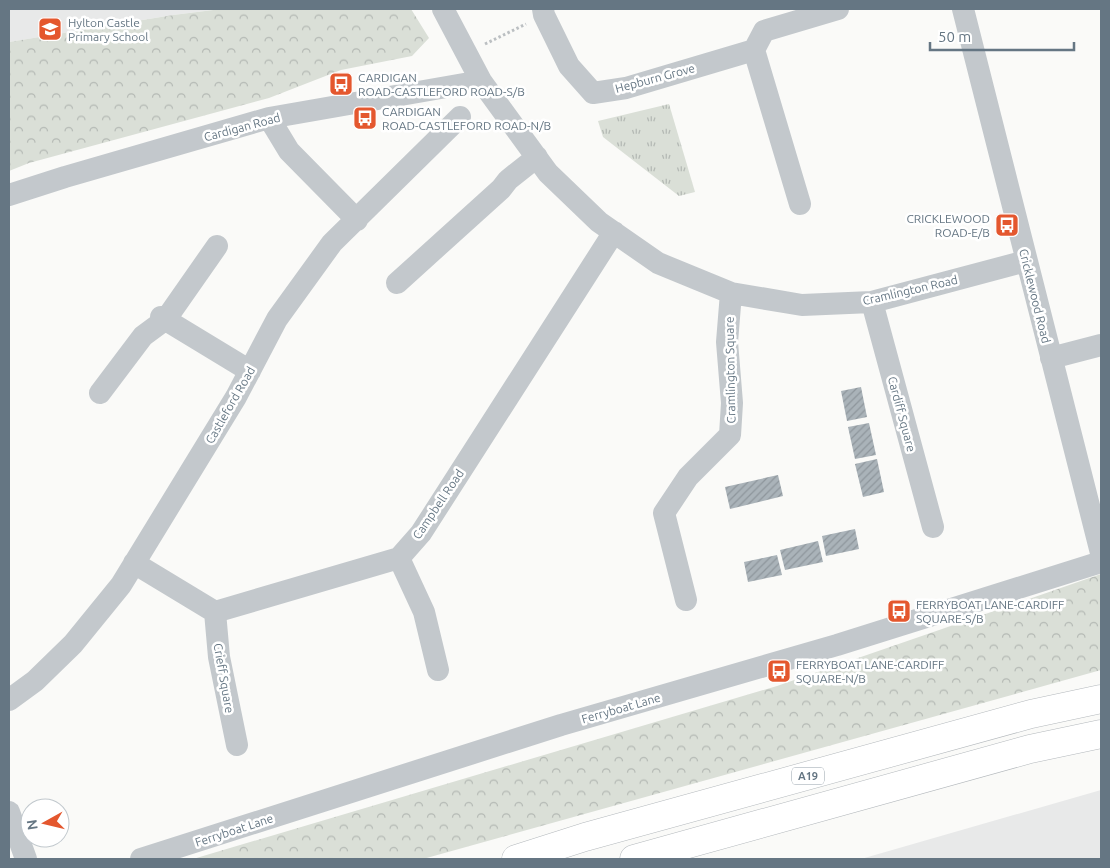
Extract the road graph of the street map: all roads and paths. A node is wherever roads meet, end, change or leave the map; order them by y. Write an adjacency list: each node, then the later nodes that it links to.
1 (443, 9): 6 (street, Cramlington Road)
2 (838, 9): 5 (street)
3 (963, 9): 16 (street, Cricklewood Road)
4 (544, 12): 5 (street, Hepburn Grove); 6 (path)
5 (754, 50): 12 (street)
6 (466, 53): 7 (street, Cramlington Road)
7 (481, 81): 9 (street, Cardigan Road); 10 (street, Cramlington Road)
8 (460, 117): 13 (street, Castleford Road)
9 (269, 118): 11 (street, Cardigan Road); 13 (street)
10 (537, 157): 14 (street, Cramlington Road); 17 (street)
11 (9, 195)
12 (800, 204)
13 (357, 220): 23 (street, Castleford Road)
14 (614, 232): 18 (street, Cramlington Road); 27 (street, Campbell Road)
15 (217, 246): 20 (street)
16 (1026, 261): 19 (street, Cramlington Road); 22 (street, Cricklewood Road)
17 (397, 283)
18 (730, 293): 19 (street, Cramlington Road); 30 (street, Cramlington Square)
19 (872, 302): 25 (street, Cardiff Square)
20 (164, 318): 23 (street); 24 (street)
21 (1101, 345): 22 (street)
22 (1051, 358): 26 (street, Cricklewood Road)
23 (250, 371): 29 (street, Castleford Road)
24 (100, 393)
25 (933, 527)
26 (1101, 553)
27 (399, 558): 31 (street); 32 (street)
28 (1101, 562): 39 (street, Ferryboat Lane)
29 (134, 563): 31 (street); 34 (street, Castleford Road)
30 (686, 600)
31 (215, 612): 36 (street, Crieff Square)
32 (438, 670)
33 (1101, 699): 40 (highway, A19)
34 (9, 700)
35 (1101, 734): 41 (highway)
36 (237, 745)
37 (9, 812): 38 (street)
38 (26, 859)
39 (141, 859)
40 (516, 859)
41 (634, 859)

